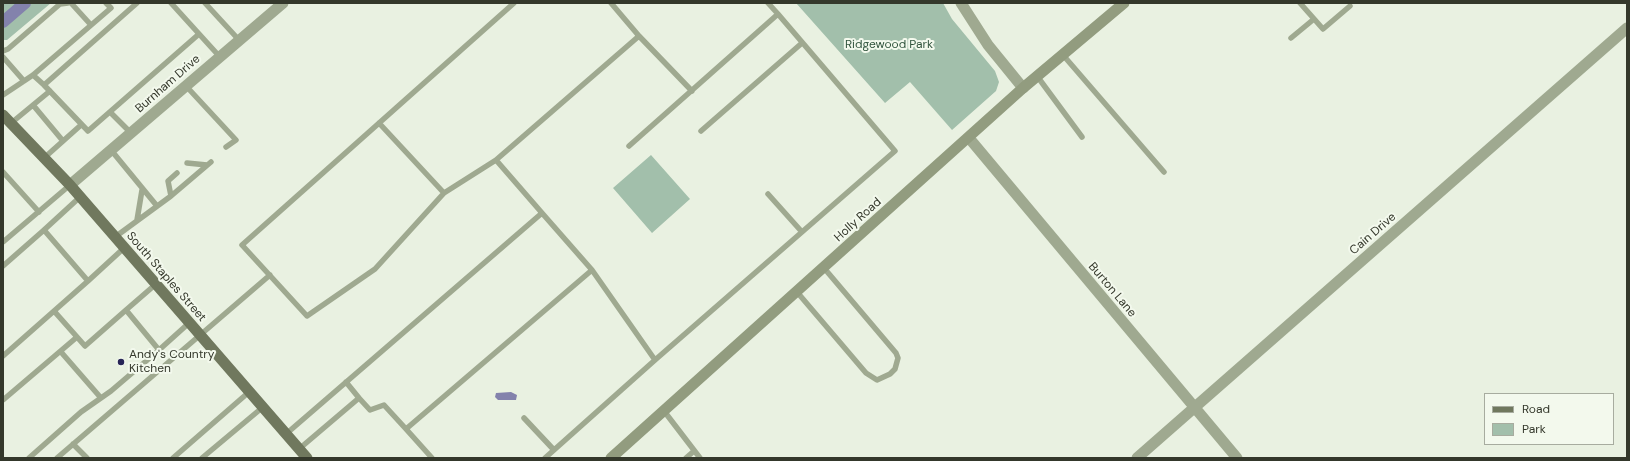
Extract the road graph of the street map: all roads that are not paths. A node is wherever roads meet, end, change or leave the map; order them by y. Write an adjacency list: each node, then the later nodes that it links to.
1 (70, 3): 16 (lane); 23 (lane)
2 (106, 3): 16 (lane)
3 (137, 3): 30 (lane)
4 (171, 3): 18 (lane)
5 (205, 3): 21 (lane)
6 (283, 3): 21 (street, Burnham Drive)
7 (514, 3): 39 (lane)
8 (611, 3): 19 (lane)
9 (768, 3): 14 (lane)
10 (1124, 3): 24 (main road, Holly Road)
11 (1300, 3): 15 (lane)
12 (963, 4): 32 (street)
13 (1351, 4): 15 (lane)
14 (778, 14): 22 (lane); 34 (lane)
15 (1314, 19): 20 (lane)
16 (91, 25): 27 (lane)
17 (1627, 28): 92 (street, Cain Drive)
18 (199, 34): 26 (lane); 37 (lane)
19 (639, 36): 34 (lane); 50 (lane)
20 (1291, 38)
21 (240, 40): 26 (street, Burnham Drive)
22 (802, 43): 41 (lane); 66 (lane)
23 (3, 51)
24 (1063, 55): 28 (main road, Holly Road); 53 (lane)
25 (3, 57): 29 (lane)
26 (220, 57): 31 (street, Burnham Drive)
27 (33, 75): 29 (lane); 30 (lane)
28 (1037, 76): 32 (main road, Holly Road); 43 (lane)
29 (24, 81): 35 (lane)
30 (44, 85): 33 (lane)
31 (186, 86): 42 (street, Burnham Drive); 47 (lane)
32 (1023, 88): 44 (main road, Holly Road)
33 (50, 91): 36 (lane); 40 (lane)
34 (692, 91): 46 (lane)
35 (3, 95)
36 (33, 105): 38 (lane); 45 (lane)
37 (110, 112): 40 (lane); 42 (lane)
38 (7, 120): 49 (main road, South Staples Street)
39 (379, 123): 57 (lane); 73 (lane)
40 (81, 125): 45 (lane)
41 (701, 131)
42 (131, 133): 48 (street, Burnham Drive)
43 (1082, 137)
44 (969, 138): 71 (main road, Holly Road); 92 (street, Burton Lane)
45 (63, 141): 49 (lane)
46 (629, 146)
47 (226, 147)
48 (111, 150): 55 (street, Burnham Drive); 56 (lane)
49 (44, 158): 55 (main road, South Staples Street)
50 (496, 160): 57 (lane); 63 (lane)
51 (187, 163): 59 (lane)
52 (3, 172): 62 (lane)
53 (1164, 172)
54 (177, 173): 59 (lane)
55 (70, 185): 60 (main road, South Staples Street); 62 (lane)
56 (142, 190): 61 (lane); 64 (lane)
57 (444, 194): 73 (lane)
58 (768, 194): 66 (lane)
59 (171, 196): 61 (lane)
60 (80, 197): 65 (lane); 67 (main road, South Staples Street)
61 (157, 206): 64 (lane)
62 (39, 212): 68 (lane)
63 (542, 213): 72 (lane); 86 (lane)
64 (138, 220): 67 (lane)
65 (44, 230): 70 (lane); 74 (lane)
66 (802, 232): 85 (lane)
67 (114, 237): 69 (main road, South Staples Street)
68 (3, 242)
69 (124, 248): 74 (lane); 75 (main road, South Staples Street)
70 (3, 266)
71 (824, 268): 76 (main road, Holly Road); 76 (lane)
72 (592, 270): 85 (lane); 95 (lane)
73 (270, 275): 80 (lane)
74 (88, 281): 78 (lane)
75 (156, 284): 77 (lane); 79 (main road, South Staples Street)
76 (796, 292): 93 (main road, Holly Road)
77 (126, 310): 81 (lane); 82 (lane)
78 (54, 311): 81 (lane); 84 (lane)
79 (189, 323): 80 (main road, South Staples Street); 82 (lane)
80 (200, 336): 87 (main road, South Staples Street); 97 (lane)
81 (77, 337): 83 (lane)
82 (159, 350): 88 (lane)
83 (61, 352): 88 (lane); 90 (lane)
84 (3, 356)
85 (654, 360): 99 (lane)
86 (346, 382): 89 (lane); 96 (lane)
87 (249, 392): 91 (main road, South Staples Street); 104 (lane)
88 (101, 398): 101 (lane)
89 (359, 398): 95 (lane); 98 (lane)
90 (3, 400)
91 (263, 407): 96 (main road, South Staples Street); 105 (lane)
92 (1194, 408): 112 (street, Cain Drive); 113 (street, Burton Lane)
93 (664, 411): 100 (lane); 109 (main road, Holly Road)
94 (524, 418): 99 (lane)
95 (406, 429): 107 (lane)
96 (286, 434): 98 (main road, South Staples Street)
97 (73, 444): 102 (lane); 103 (lane)
98 (299, 449): 106 (main road, South Staples Street)
99 (554, 450): 108 (lane)
100 (694, 451): 110 (lane); 111 (lane)
101 (29, 458)
102 (58, 458)
103 (87, 458)
104 (174, 458)
105 (202, 458)
106 (307, 458)
107 (432, 458)
108 (545, 458)
109 (611, 458)
110 (686, 458)
111 (700, 458)
112 (1137, 458)
113 (1237, 458)

